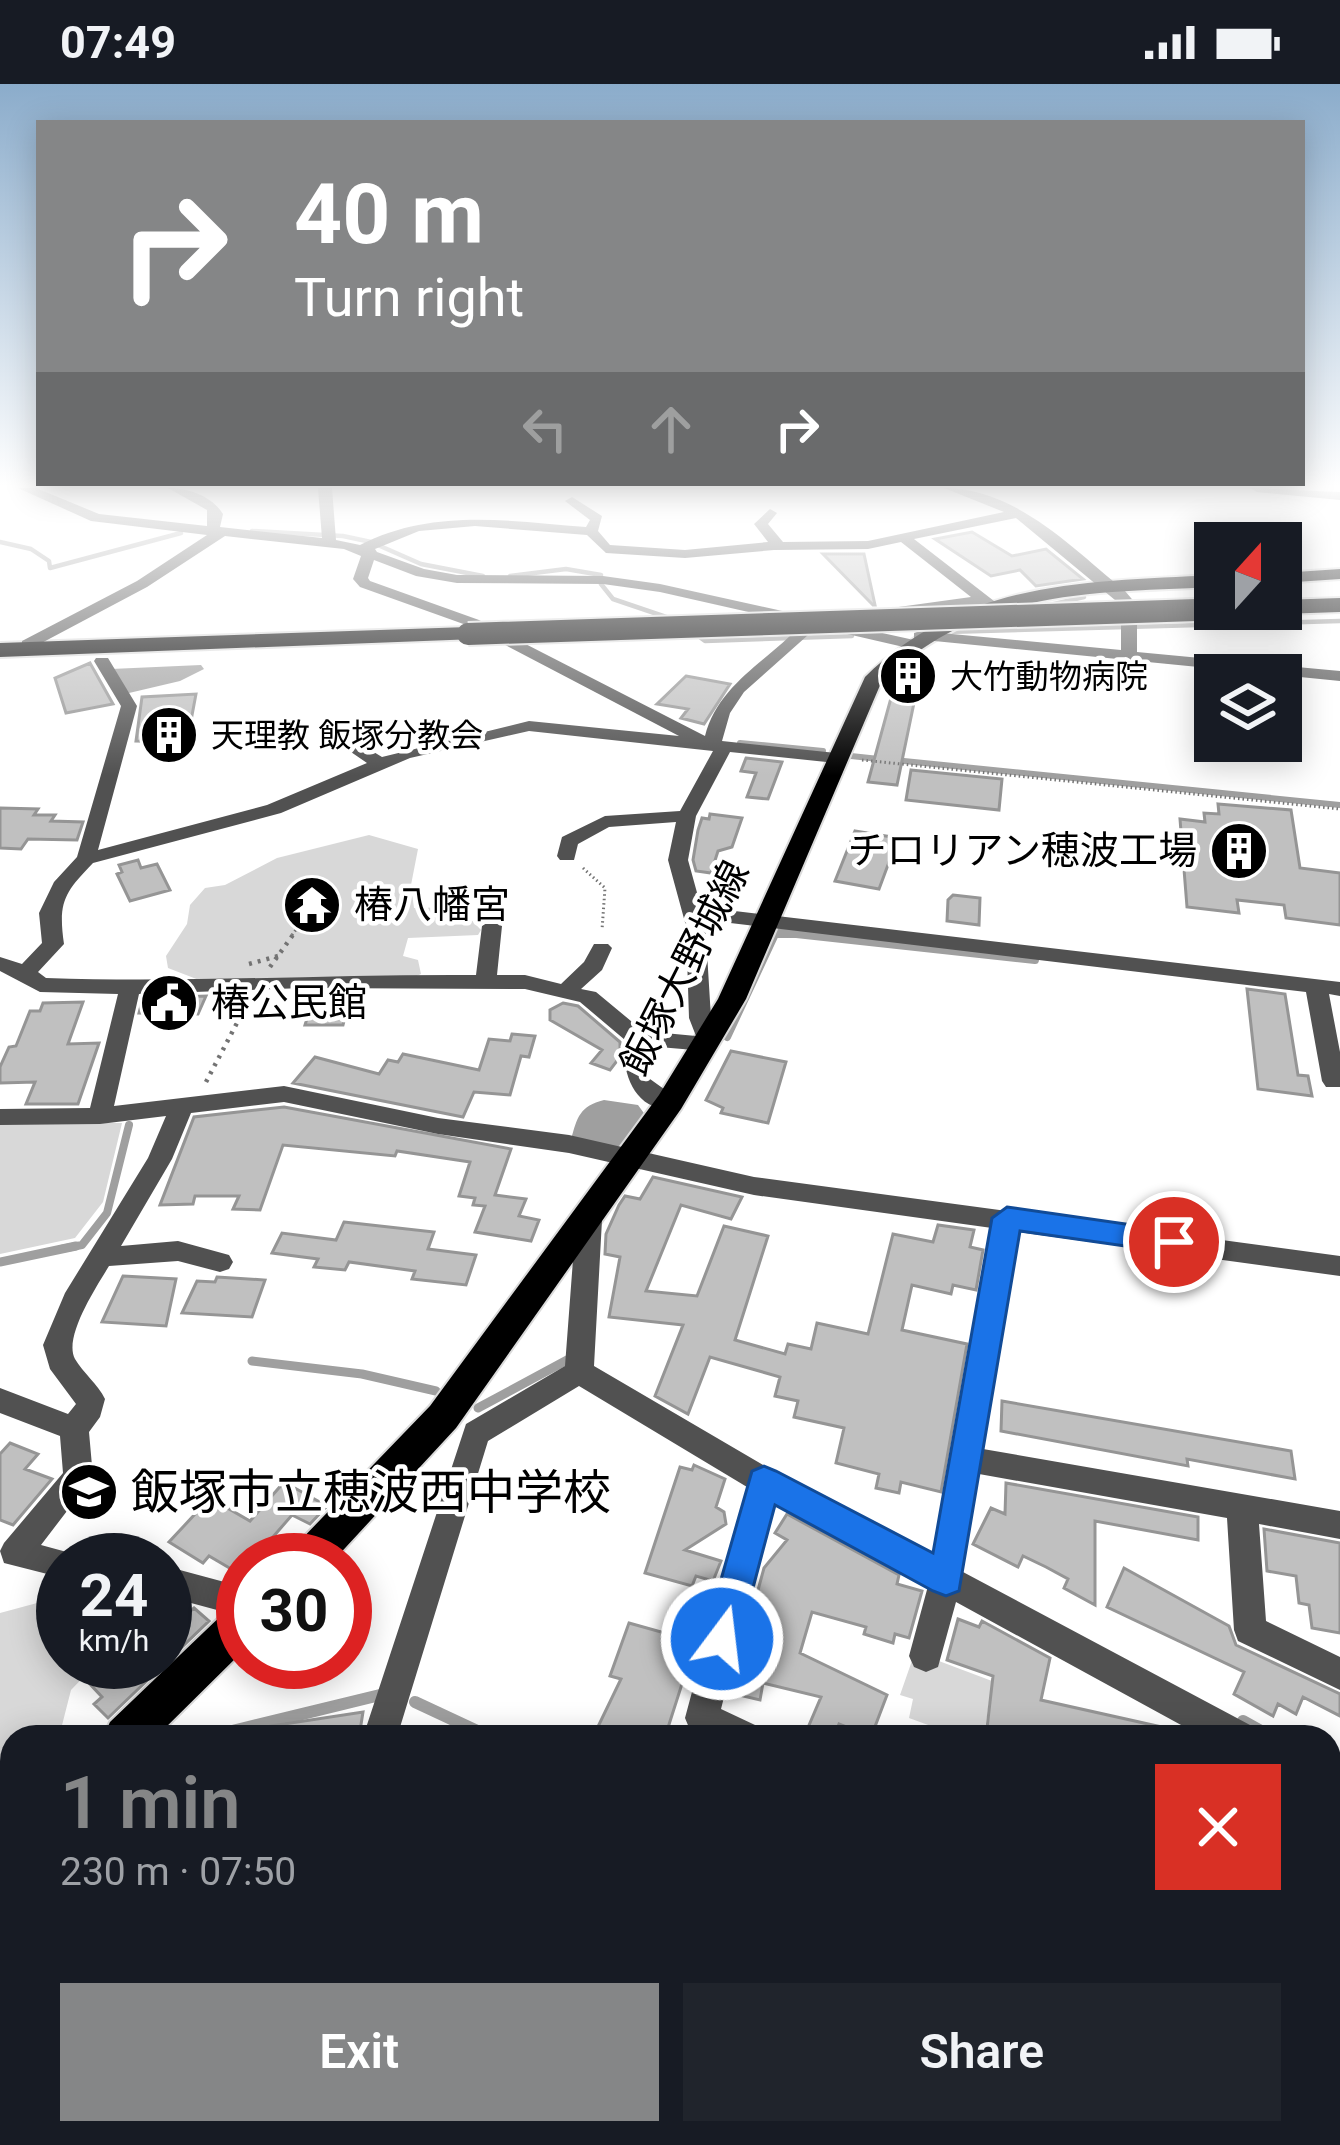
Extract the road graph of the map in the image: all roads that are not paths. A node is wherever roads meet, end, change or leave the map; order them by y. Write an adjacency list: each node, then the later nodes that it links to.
1 (142, 584): 12 (street)
2 (366, 584): 23 (street)
3 (628, 584): 13 (street)
4 (963, 584): 8 (street)
5 (1107, 584): 7 (street)
6 (1160, 584): 7 (main road, 飯塚大野城線)
7 (1111, 587): 8 (main road, 飯塚大野城線); 19 (street)
8 (987, 603): 14 (street); 16 (main road, 飯塚大野城線)
9 (1340, 605): 10 (highway)
10 (1302, 606)
11 (1194, 610): 18 (highway, bridge)
12 (75, 619): 15 (street); 17 (street)
13 (814, 621): 14 (street); 23 (street)
14 (865, 633): 16 (street)
15 (88, 639)
16 (914, 640): 19 (street); 24 (main road, 飯塚大野城線)
17 (28, 644)
18 (0, 650)
19 (1129, 656): 21 (street)
20 (102, 661): 28 (street)
21 (1340, 676)
22 (352, 734): 25 (street)
23 (717, 747): 24 (street); 25 (street); 26 (street)
24 (836, 758): 30 (main road, 飯塚大野城線)
25 (382, 765): 28 (street)
26 (687, 816): 27 (street); 29 (street)
27 (567, 856)
28 (86, 860): 34 (street)
29 (692, 912): 30 (street); 40 (street)
30 (769, 921): 36 (street); 40 (main road, 飯塚大野城線)
31 (492, 926): 35 (street)
32 (601, 948): 38 (street)
33 (0, 963): 34 (street)
34 (26, 973): 37 (street)
35 (486, 980): 37 (street); 38 (street)
36 (1328, 987): 41 (street)
37 (130, 988): 44 (street)
38 (568, 989): 39 (street)
39 (637, 1038): 40 (street); 42 (street)
40 (707, 1041): 42 (main road, 飯塚大野城線)
41 (1334, 1081)
42 (670, 1102): 46 (main road, 飯塚大野城線)
43 (182, 1106): 44 (street); 46 (street); 49 (street)
44 (100, 1116): 45 (street)
45 (0, 1117)
46 (630, 1161): 47 (street); 48 (main road, 飯塚大野城線)
47 (1007, 1218): 51 (street); 57 (street)
48 (589, 1220): 52 (street); 54 (main road, 飯塚大野城線)
49 (103, 1257): 50 (street); 55 (street)
50 (220, 1262)
51 (1340, 1266)
52 (579, 1372): 56 (street); 58 (street)
53 (0, 1400): 55 (street)
54 (443, 1417): 56 (street); 61 (main road, 飯塚大野城線)
55 (74, 1429): 62 (street)
56 (476, 1433): 68 (street)
57 (968, 1459): 60 (street); 63 (street)
58 (764, 1481): 63 (street); 69 (street)
59 (1242, 1508): 66 (street)
60 (1340, 1526)
61 (333, 1533)
62 (8, 1557)
63 (946, 1579): 65 (street); 70 (street)
64 (216, 1649): 67 (main road)
65 (926, 1656)
66 (1340, 1674)
67 (137, 1725)
68 (384, 1725)
69 (716, 1725)
70 (1216, 1725)

